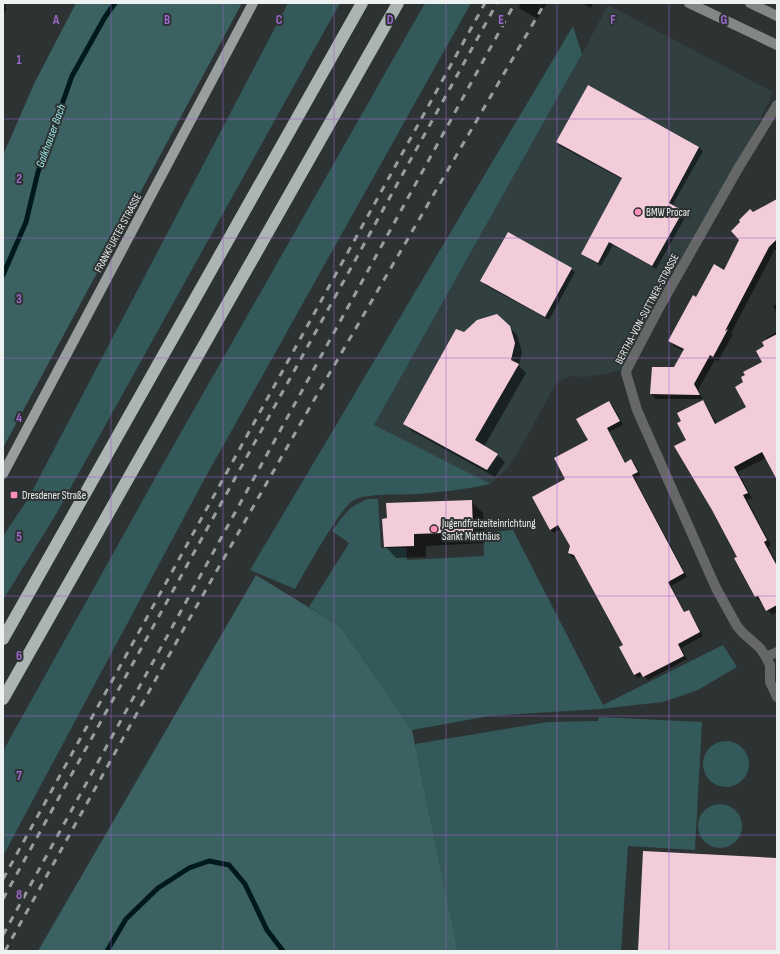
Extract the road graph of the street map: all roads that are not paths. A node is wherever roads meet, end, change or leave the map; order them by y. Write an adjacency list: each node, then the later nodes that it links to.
1 (254, 3): 9 (main road, FRANKFURTER STRASSE)
2 (362, 3): 10 (highway)
3 (398, 3): 14 (highway)
4 (689, 3): 7 (street)
5 (750, 3): 6 (street)
6 (777, 16)
7 (777, 45)
8 (777, 105): 12 (street, BERTHA-VON-SUTTNER-STRASSE)
9 (3, 474)
10 (3, 639)
11 (777, 652): 12 (street)
12 (766, 657): 13 (street)
13 (777, 698)
14 (3, 699)

